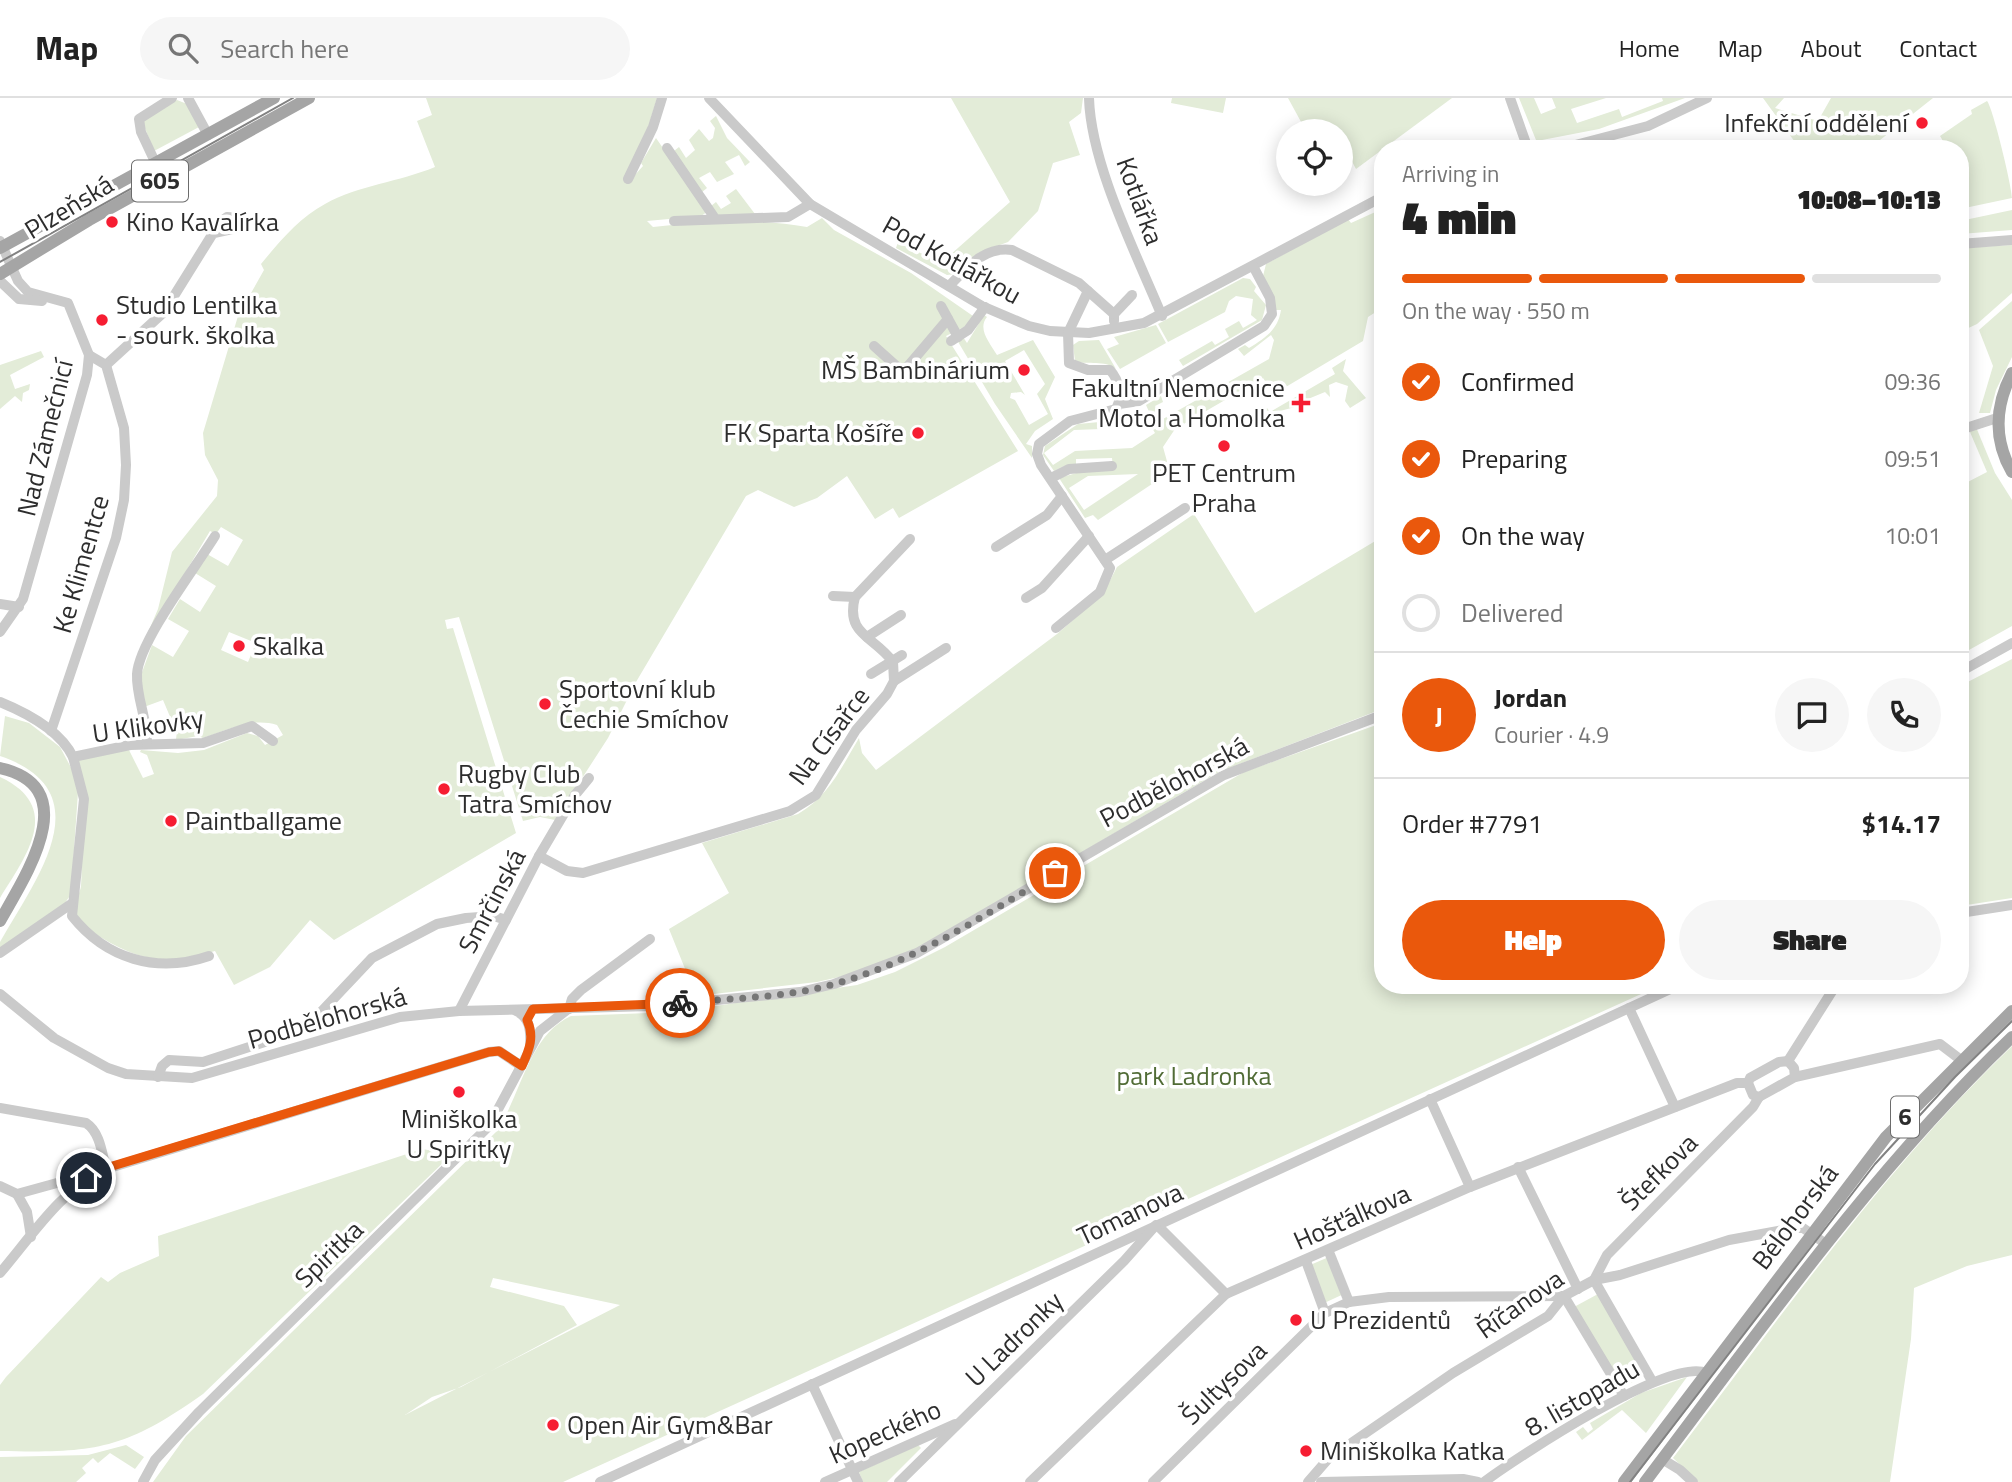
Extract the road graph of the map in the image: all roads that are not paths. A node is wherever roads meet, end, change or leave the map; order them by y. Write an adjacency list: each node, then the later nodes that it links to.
1 (172, 98): 14 (street)
2 (188, 98): 10 (street)
3 (274, 98): 10 (main road, Plzeňská / 605)
4 (309, 98): 25 (main road, Plzeňská / 605)
5 (662, 98): 15 (street)
6 (709, 98): 17 (street, Pod Kotlářkou)
7 (1089, 98): 34 (street, Kotlářka)
8 (1510, 98): 11 (street)
9 (1707, 98): 12 (street)
10 (208, 135): 14 (main road, Plzeňská / 605)
11 (1525, 140)
12 (1594, 140)
13 (667, 148): 18 (street)
14 (156, 164): 23 (main road, Plzeňská / 605)
15 (628, 179)
16 (1374, 201): 24 (street, Pod Kotlářkou)
17 (810, 204): 18 (street); 28 (street, Pod Kotlářkou)
18 (714, 217): 19 (street)
19 (674, 222)
20 (214, 233): 39 (street)
21 (2012, 240): 22 (street)
22 (1969, 243)
23 (1, 245): 25 (street)
24 (1253, 266): 34 (street, Pod Kotlářkou); 41 (street)
25 (12, 267): 26 (main road, Plzeňská / 605); 31 (street)
26 (0, 274)
27 (0, 281): 31 (street)
28 (949, 286): 29 (street); 33 (street, Pod Kotlářkou)
29 (1088, 291): 30 (street); 36 (street)
30 (1132, 295)
31 (57, 298): 38 (street, Nad Zámečnicí)
32 (942, 306): 35 (street)
33 (985, 307): 35 (street); 36 (street, Pod Kotlářkou)
34 (1162, 316): 36 (street, Pod Kotlářkou)
35 (948, 318): 37 (street)
36 (1068, 333): 41 (street)
37 (874, 346)
38 (89, 355): 39 (street); 58 (street, Nad Zámečnicí)
39 (106, 365): 72 (street, Ke Klimentce)
40 (2012, 373): 42 (main road)
41 (1119, 404): 46 (street)
42 (1997, 418): 43 (street); 45 (main road)
43 (1969, 427)
44 (1112, 466): 46 (street)
45 (2012, 472)
46 (1051, 478): 47 (street)
47 (1062, 496): 50 (street); 52 (street)
48 (1185, 508): 53 (street)
49 (215, 536): 74 (street)
50 (1089, 536): 53 (street); 56 (street)
51 (910, 539): 55 (street)
52 (996, 547)
53 (1105, 560): 60 (street)
54 (833, 596): 55 (street)
55 (855, 597): 62 (street)
56 (1026, 598)
57 (0, 604): 58 (street)
58 (19, 607): 61 (street, Nad Zámečnicí)
59 (901, 615): 62 (street)
60 (1056, 628)
61 (0, 632)
62 (867, 637): 66 (street)
63 (2012, 642): 67 (street)
64 (946, 648): 69 (street)
65 (902, 655): 66 (street)
66 (893, 662): 68 (street); 69 (street, Na Císařce)
67 (1969, 668)
68 (871, 674)
69 (894, 681): 78 (street, Na Císařce)
70 (0, 702): 72 (street, U Klikovky)
71 (1374, 718): 93 (street, Podbělohorská)
72 (51, 731): 75 (street, U Klikovky)
73 (273, 741): 74 (street, U Klikovky)
74 (147, 744): 75 (street, U Klikovky)
75 (73, 757): 79 (street)
76 (0, 768): 83 (main road)
77 (589, 778): 78 (street, Smrčinská)
78 (539, 856): 82 (street, Smrčinská)
79 (71, 904): 85 (street); 86 (street)
80 (2012, 905): 81 (street)
81 (1969, 912)
82 (506, 920): 94 (street, Smrčinská); 102 (street)
83 (0, 922)
84 (650, 939): 93 (street, Spiritka)
85 (0, 953)
86 (209, 956)
87 (0, 994): 102 (street, Podbělohorská)
88 (1659, 994): 90 (street, Tomanova)
89 (1830, 994): 100 (street)
90 (1629, 1008): 106 (street, Tomanova); 107 (street)
91 (510, 1009): 92 (street, Podbělohorská); 94 (street, Podbělohorská); 96 (street)
92 (533, 1009): 93 (street, Podbělohorská); 96 (street)
93 (569, 1009): 98 (street, Spiritka)
94 (459, 1011): 102 (street, Podbělohorská)
95 (2012, 1012): 99 (main road, Bělohorská / 6)
96 (527, 1020): 98 (street, Spiritka)
97 (2012, 1037): 117 (main road, Bělohorská / 6)
98 (530, 1046): 101 (street, Spiritka)
99 (1961, 1060): 103 (street); 115 (main road, Bělohorská / 6)
100 (1788, 1061): 103 (street); 104 (street, Hošťálkova)
101 (522, 1066): 110 (street); 135 (street, Spiritka)
102 (158, 1077)
103 (1794, 1077): 105 (street)
104 (1748, 1083): 105 (street); 107 (street, Hošťálkova)
105 (1759, 1097): 121 (street, Štefkova)
106 (1430, 1099): 112 (street); 114 (street, Tomanova)
107 (1675, 1107): 109 (street, Hošťálkova)
108 (0, 1108): 110 (street)
109 (1518, 1167): 112 (street, Hošťálkova); 122 (street)
110 (106, 1168): 113 (street); 116 (street)
111 (0, 1186): 113 (street)
112 (1470, 1186): 118 (street, Hošťálkova)
113 (17, 1194): 116 (street)
114 (1157, 1225): 123 (street); 129 (street, Tomanova); 131 (street, U Ladronky)
115 (1811, 1234): 117 (street, Říčanova); 121 (street, Říčanova); 127 (main road, Bělohorská / 6)
116 (31, 1237): 120 (street)
117 (1826, 1244): 132 (main road, Bělohorská / 6)
118 (1329, 1252): 119 (street, Hošťálkova); 125 (street)
119 (1306, 1261): 123 (street, Hošťálkova); 126 (street)
120 (0, 1273)
121 (1594, 1280): 122 (street, Říčanova); 128 (street)
122 (1578, 1289): 124 (street, Říčanova)
123 (1226, 1294): 140 (street, Hošťálkova)
124 (1564, 1296): 125 (street); 130 (street); 142 (street, Říčanova)
125 (1349, 1301): 126 (street, Šultysova)
126 (1325, 1313): 141 (street, Šultysova)
127 (1706, 1373): 128 (street, 8. listopadu); 133 (main road, Bělohorská / 6)
128 (1652, 1381): 130 (street, 8. listopadu)
129 (812, 1384): 134 (street); 136 (street, Tomanova)
130 (1624, 1396): 145 (street, 8. listopadu)
131 (962, 1421): 134 (street, Kopeckého); 139 (street, U Ladronky)
132 (1662, 1459): 148 (main road, Bělohorská / 6); 149 (street)
133 (1635, 1467): 146 (street, Bělohorská); 147 (main road, Bělohorská / 6)
134 (852, 1470): 137 (street, Kopeckého); 138 (street)
135 (142, 1482)
136 (600, 1482)
137 (825, 1482)
138 (858, 1482)
139 (899, 1482)
140 (1030, 1482)
141 (1153, 1482)
142 (1308, 1482)
143 (1321, 1482): 144 (street)
144 (1478, 1482)
145 (1484, 1482)
146 (1618, 1482)
147 (1624, 1482)
148 (1645, 1482)
149 (1693, 1482)

